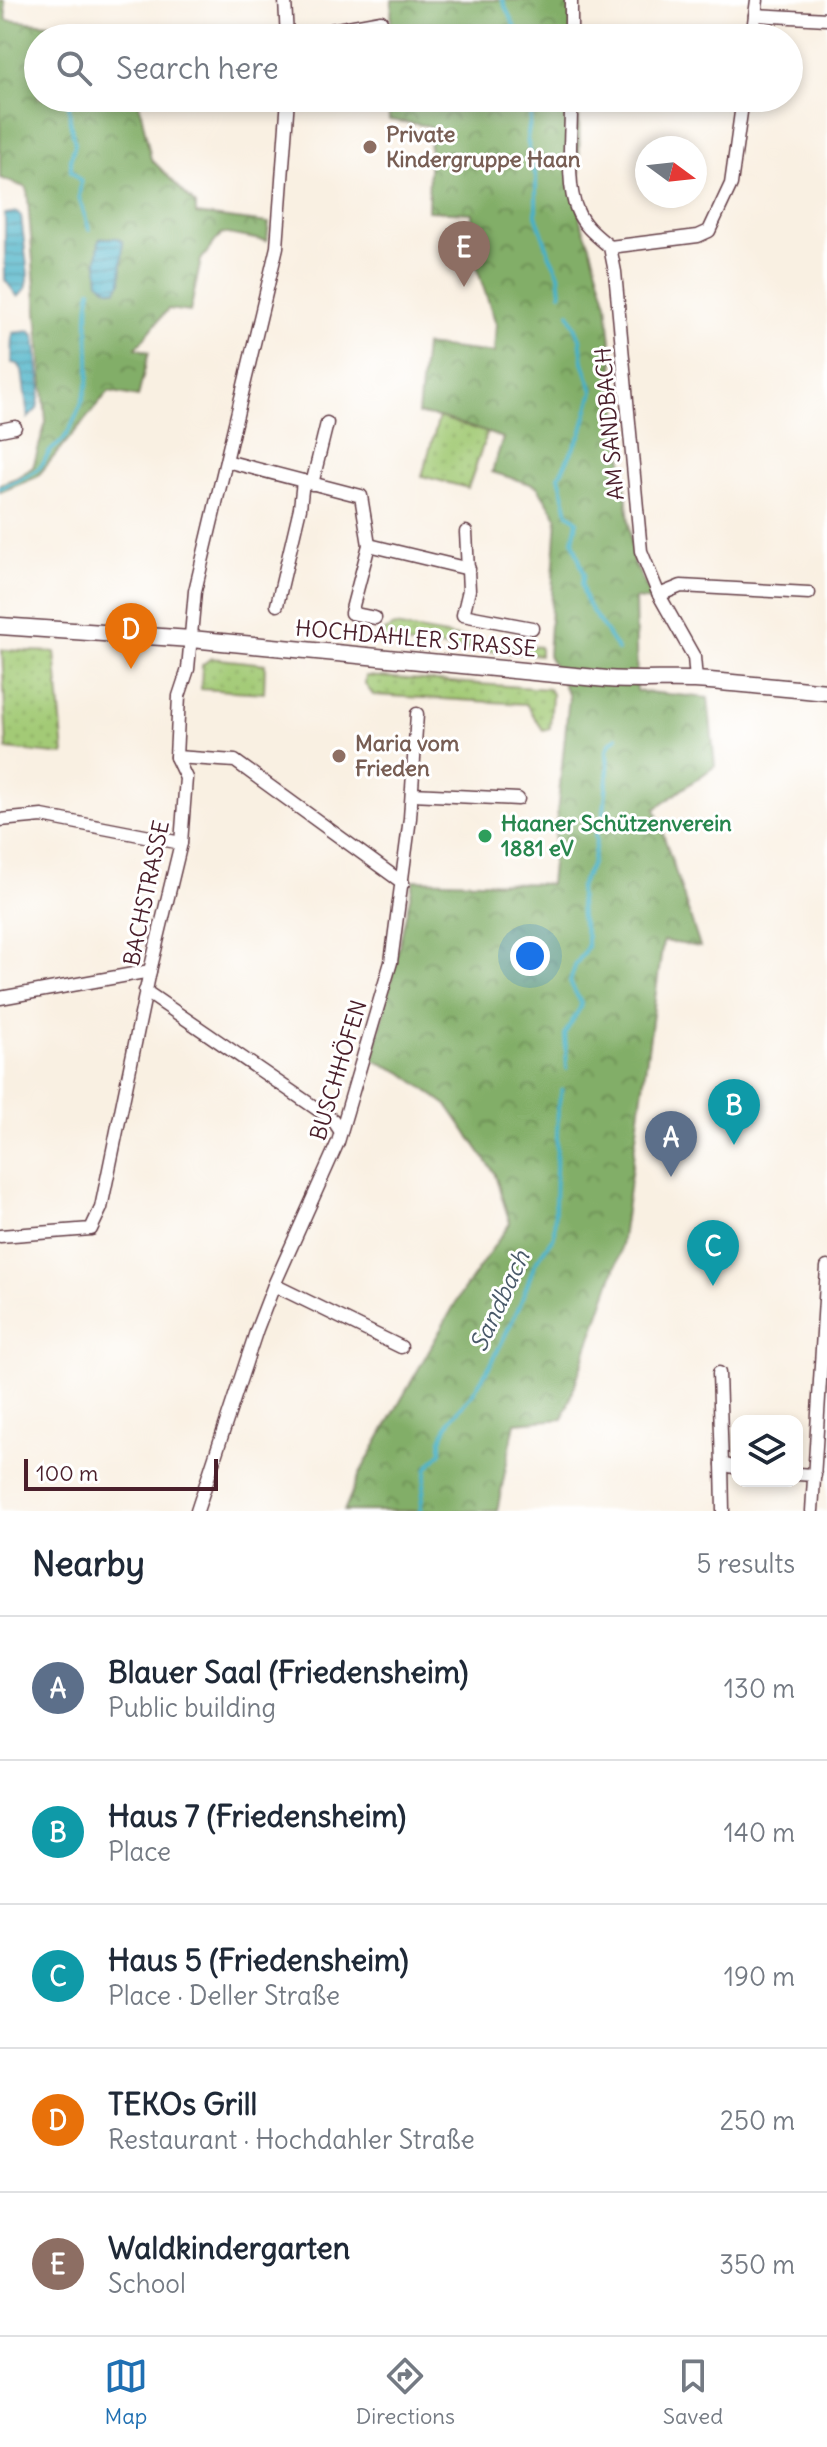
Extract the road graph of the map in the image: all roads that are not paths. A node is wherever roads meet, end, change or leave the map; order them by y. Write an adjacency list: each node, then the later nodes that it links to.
1 (285, 0): 7 (street)
2 (571, 0): 9 (street)
3 (757, 0): 4 (street)
4 (755, 15): 5 (street); 10 (street)
5 (827, 19)
6 (381, 21): 8 (street)
7 (286, 24)
8 (364, 24)
9 (571, 24)
10 (754, 24)
11 (287, 112): 18 (street, BACHSTRASSE)
12 (571, 112): 14 (street)
13 (741, 112): 14 (street)
14 (610, 247): 22 (street, AM SANDBACH)
15 (327, 423): 19 (street)
16 (15, 427): 17 (street)
17 (0, 430)
18 (226, 461): 19 (street); 27 (street, BACHSTRASSE)
19 (307, 482): 20 (street); 23 (street)
20 (369, 545): 24 (street); 26 (street)
21 (809, 593): 22 (street)
22 (659, 595): 28 (street, AM SANDBACH)
23 (277, 605)
24 (375, 618)
25 (0, 626): 27 (street, HOCHDAHLER STRASSE)
26 (532, 628)
27 (191, 639): 28 (street, HOCHDAHLER STRASSE); 31 (street, BACHSTRASSE)
28 (696, 680): 29 (street, HOCHDAHLER STRASSE)
29 (827, 692)
30 (417, 714): 32 (street, BUSCHHÖFEN)
31 (176, 757): 35 (street, BACHSTRASSE); 36 (street)
32 (412, 794): 33 (street); 36 (street, BUSCHHÖFEN)
33 (518, 799)
34 (0, 820): 35 (street)
35 (181, 843): 37 (street, BACHSTRASSE)
36 (403, 883): 40 (street, BUSCHHÖFEN)
37 (150, 971): 38 (street, BACHSTRASSE); 39 (street)
38 (145, 991): 40 (street); 41 (street, BACHSTRASSE)
39 (0, 998)
40 (341, 1132): 43 (street, BUSCHHÖFEN)
41 (0, 1236)
42 (827, 1267): 49 (street)
43 (274, 1285): 44 (street); 50 (street, BUSCHHÖFEN)
44 (401, 1347)
45 (719, 1373): 46 (street)
46 (722, 1464): 47 (street); 51 (street)
47 (731, 1466)
48 (803, 1474): 49 (street)
49 (815, 1475): 52 (street)
50 (197, 1511)
51 (723, 1511)
52 (812, 1511)

